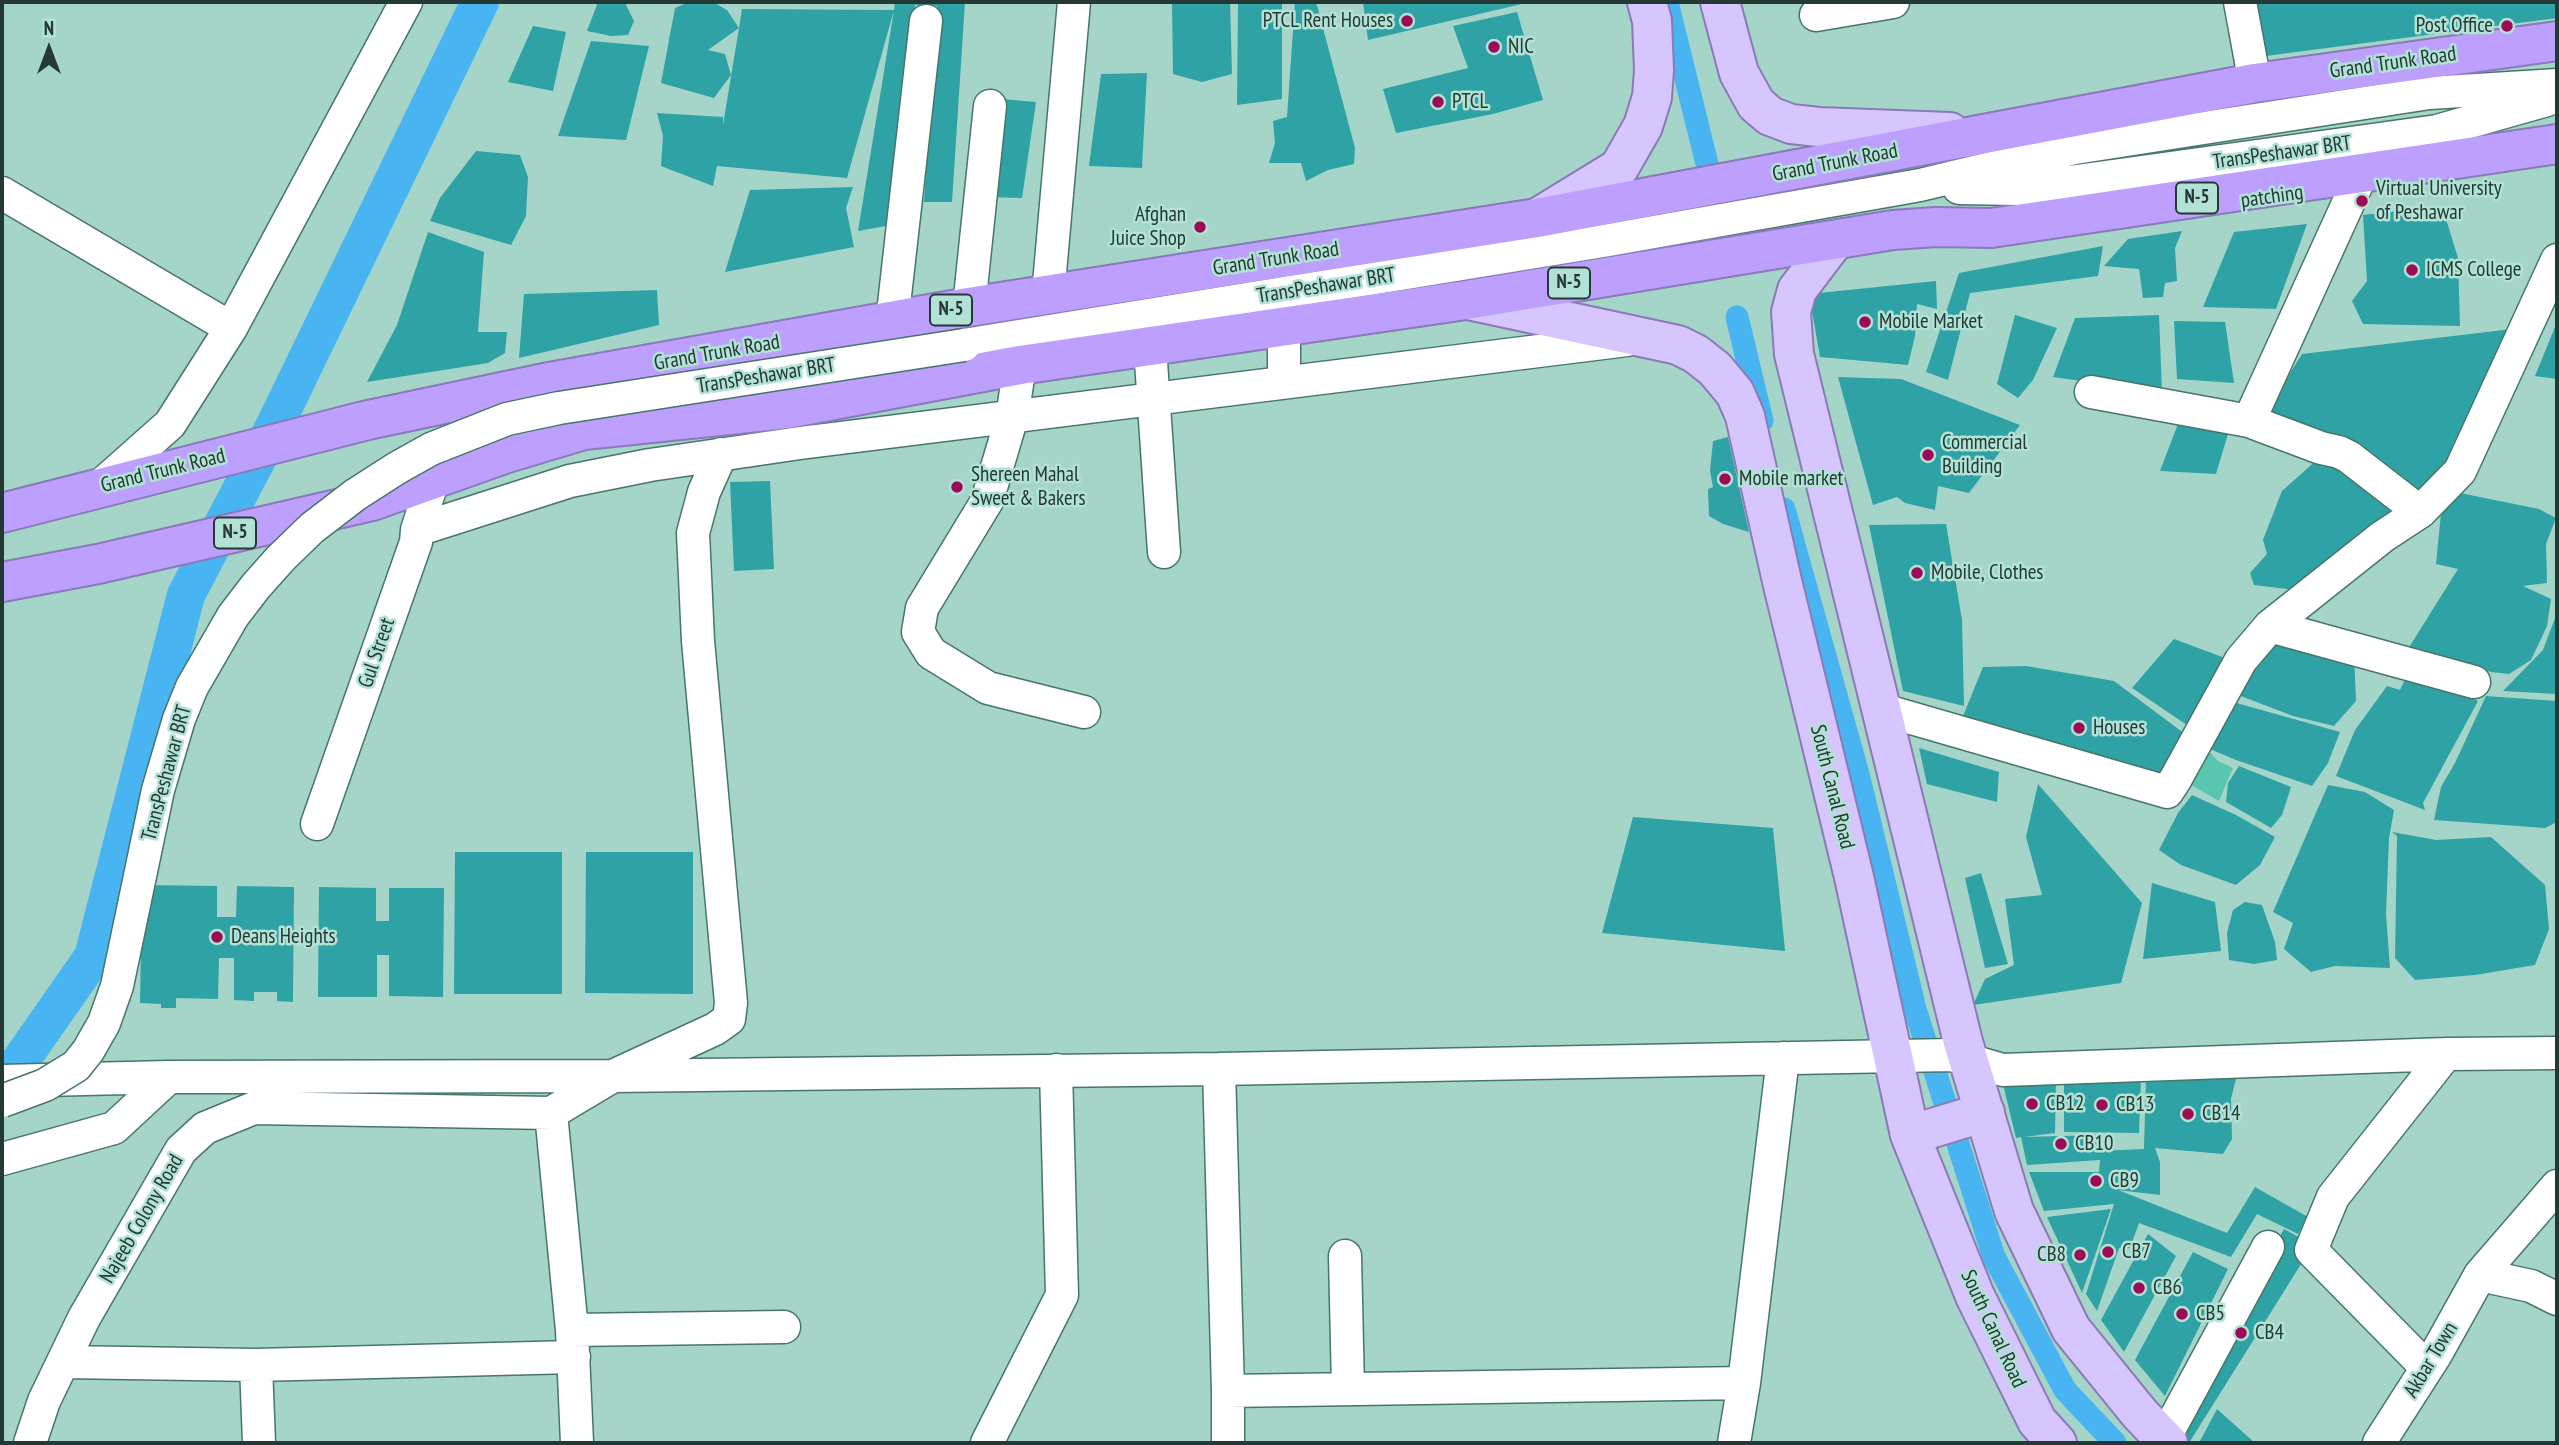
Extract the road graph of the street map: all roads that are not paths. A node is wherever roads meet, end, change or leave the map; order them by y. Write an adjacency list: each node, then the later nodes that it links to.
1 (407, 2): 29 (street)
2 (1074, 2): 25 (street)
3 (1647, 2): 21 (main road)
4 (1720, 2): 14 (main road)
5 (1893, 2): 7 (street)
6 (2240, 2): 10 (street)
7 (1816, 15)
8 (926, 21): 28 (street)
9 (2557, 41): 10 (highway, Grand Trunk Road / N-5)
10 (2255, 83): 14 (highway, Grand Trunk Road / N-5)
11 (2557, 85): 18 (street, TransPeshawar BRT)
12 (2557, 98): 18 (street, TransPeshawar BRT)
13 (990, 106): 27 (street)
14 (1988, 134): 21 (highway, Grand Trunk Road / N-5)
15 (2557, 144): 17 (highway, N-5)
16 (2557, 158): 17 (street, patching)
17 (2414, 172): 19 (street, patching); 23 (highway, N-5)
18 (1920, 185): 65 (street, TransPeshawar BRT, bridge)
19 (2356, 186): 22 (street, patching); 40 (street)
20 (2, 193): 29 (street)
21 (1537, 218): 25 (highway, Grand Trunk Road / N-5)
22 (1993, 235)
23 (1824, 253): 26 (highway, N-5); 52 (main road)
24 (2557, 260): 45 (street)
25 (1048, 295): 27 (highway, Grand Trunk Road / N-5)
26 (1466, 300): 30 (highway, N-5); 31 (main road, South Canal Road)
27 (969, 307): 28 (highway, Grand Trunk Road / N-5)
28 (892, 322): 32 (highway, Grand Trunk Road / N-5)
29 (231, 328): 44 (street)
30 (1284, 328): 33 (highway, N-5); 35 (street)
31 (1649, 337): 35 (street); 57 (main road, South Canal Road)
32 (765, 344): 36 (highway); 44 (highway, Grand Trunk Road / N-5)
33 (1150, 347): 34 (highway, N-5); 38 (street)
34 (1020, 365): 36 (highway, N-5); 39 (street)
35 (1284, 382): 38 (street)
36 (890, 389): 41 (street); 43 (highway, N-5)
37 (2091, 392): 40 (street)
38 (1153, 399): 39 (street); 48 (street)
39 (1012, 416): 41 (street); 53 (street)
40 (2249, 421): 45 (street)
41 (800, 443): 42 (street)
42 (721, 454): 47 (street); 62 (street)
43 (433, 480): 47 (street, Gul Street); 49 (highway, N-5, bridge)
44 (108, 485): 46 (highway, Grand Trunk Road / N-5)
45 (2420, 512): 50 (street)
46 (2, 513)
47 (417, 530): 54 (street, Gul Street)
48 (1164, 552)
49 (2, 582)
50 (2270, 626): 51 (street); 52 (street)
51 (2474, 682)
52 (1880, 709): 58 (main road)
53 (1084, 712)
54 (317, 824)
55 (2446, 1054): 56 (street); 58 (street); 79 (street)
56 (2557, 1054)
57 (1894, 1057): 58 (street); 59 (street); 68 (main road, South Canal Road)
58 (1959, 1057): 67 (main road)
59 (1783, 1058): 60 (street); 80 (street)
60 (1219, 1069): 61 (street); 82 (street)
61 (1056, 1070): 62 (street); 87 (street)
62 (613, 1076): 63 (street); 66 (street)
63 (156, 1077): 64 (street, bridge); 69 (street)
64 (2, 1081)
65 (2, 1101)
66 (551, 1113): 76 (street); 77 (street, Najeeb Colony Road)
67 (1982, 1113): 68 (main road); 83 (main road)
68 (1912, 1134): 90 (main road, South Canal Road)
69 (2, 1159)
70 (2557, 1186): 73 (street, Akbar Town)
71 (2268, 1247): 83 (street)
72 (1345, 1256): 81 (street)
73 (2480, 1275): 74 (street); 79 (street, Akbar Town)
74 (2557, 1299)
75 (784, 1327): 76 (street)
76 (573, 1343): 78 (street); 86 (street)
77 (63, 1362): 78 (street); 84 (street, Najeeb Colony Road)
78 (256, 1365): 85 (street)
79 (2427, 1368): 91 (street, Akbar Town)
80 (1744, 1383): 81 (street); 89 (street)
81 (1348, 1389): 82 (street)
82 (1228, 1391): 88 (street)
83 (2166, 1441)
84 (30, 1443)
85 (259, 1443)
86 (577, 1443)
87 (987, 1443)
88 (1228, 1443)
89 (1734, 1443)
90 (2057, 1443)
91 (2379, 1443)

